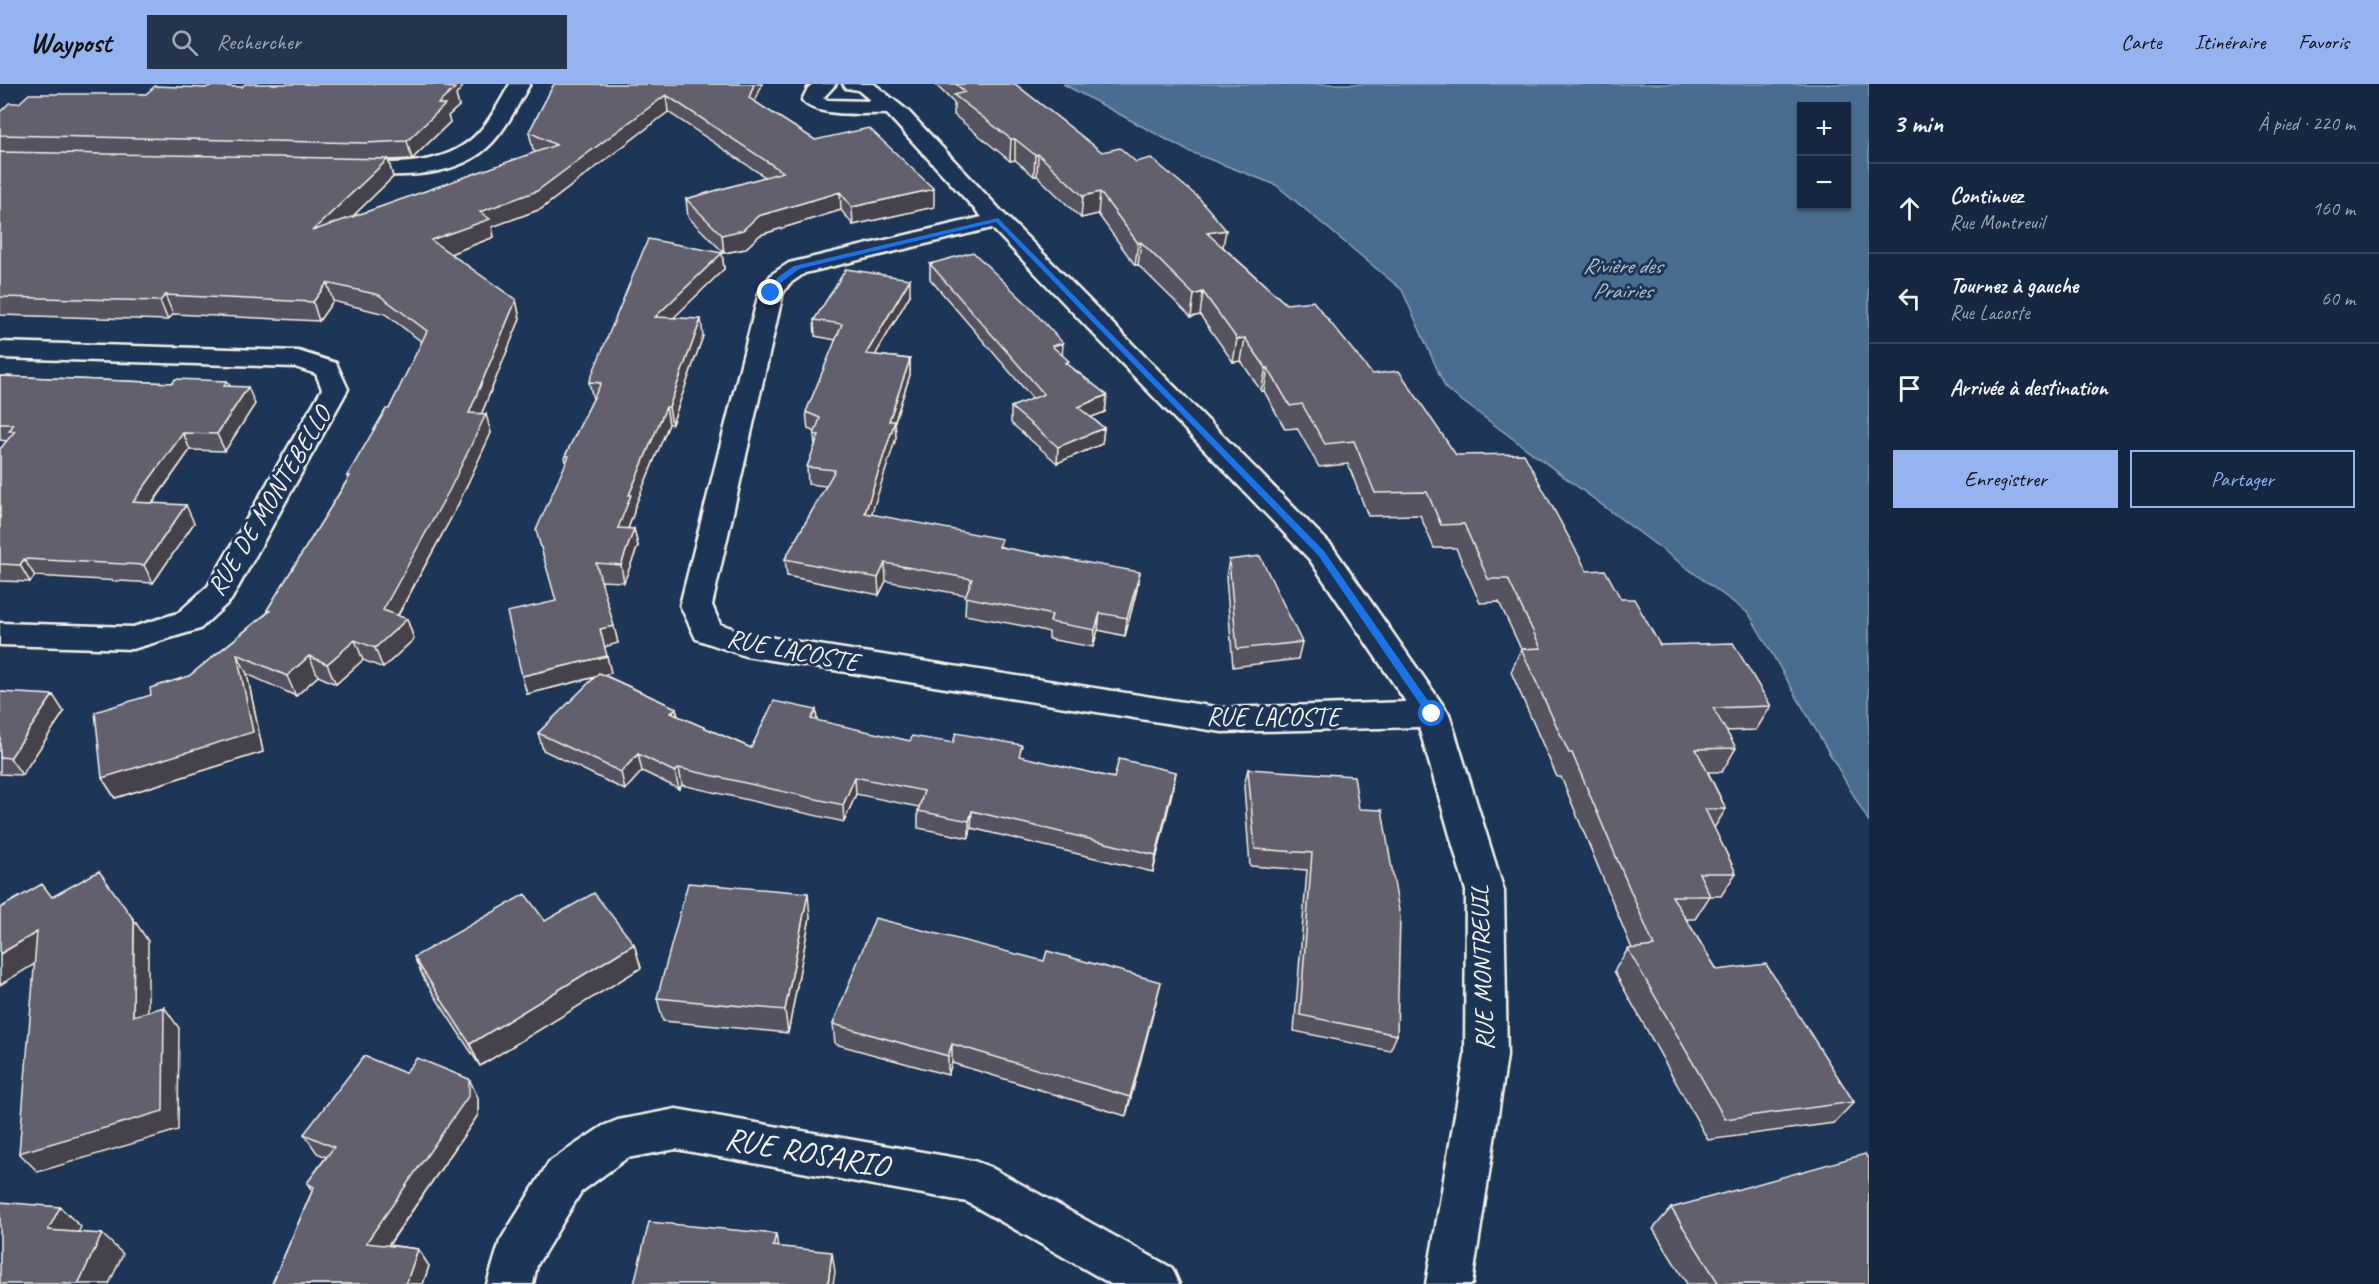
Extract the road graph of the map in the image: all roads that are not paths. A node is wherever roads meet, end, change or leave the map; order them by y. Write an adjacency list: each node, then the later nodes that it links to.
1 (520, 84): 5 (street)
2 (826, 84): 4 (street)
3 (853, 84): 4 (street, RUE MONTREUIL)
4 (892, 108): 6 (street, RUE MONTREUIL)
5 (322, 168)
6 (998, 220): 9 (street, RUE MONTREUIL); 9 (street, RUE LACOSTE)
7 (0, 350): 8 (street, RUE DE MONTEBELLO)
8 (0, 634)
9 (1432, 714): 12 (street, RUE MONTREUIL)
10 (510, 1284): 11 (street, RUE ROSARIO)
11 (1156, 1284)
12 (1449, 1284)

